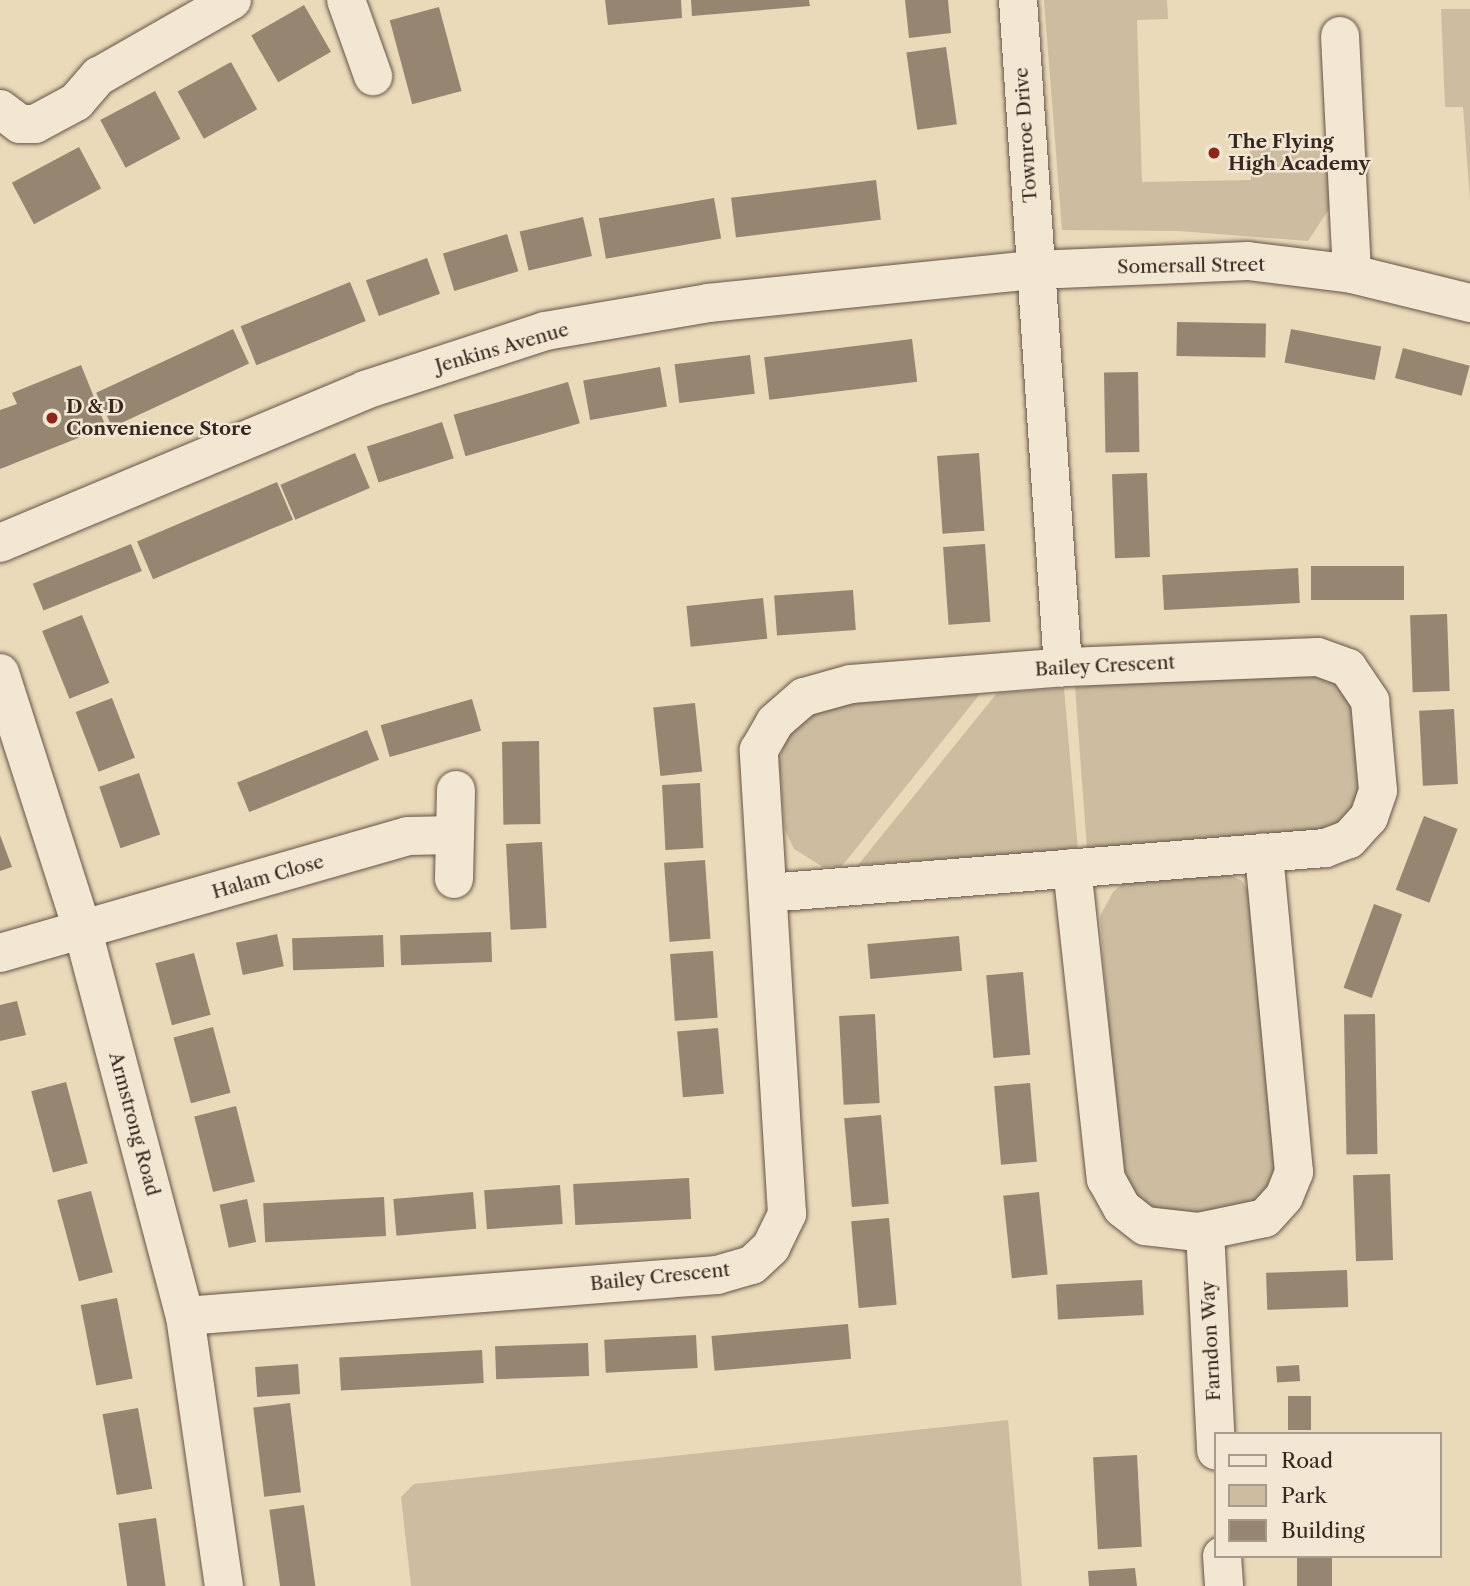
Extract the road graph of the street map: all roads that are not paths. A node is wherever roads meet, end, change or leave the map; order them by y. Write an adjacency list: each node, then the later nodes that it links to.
1 (232, 0): 6 (street)
2 (346, 0): 5 (street)
3 (1018, 0): 7 (street, Townroe Drive)
4 (1340, 36): 8 (street)
5 (373, 76)
6 (0, 109)
7 (1035, 270): 8 (street, Somersall Street); 10 (street, Jenkins Avenue); 11 (street, Townroe Drive)
8 (1352, 274): 9 (street, Somersall Street)
9 (1470, 303)
10 (0, 543)
11 (1063, 667): 15 (street, Bailey Crescent); 18 (street, Bailey Crescent)
12 (0, 673): 19 (street, Armstrong Road)
13 (456, 790): 14 (street)
14 (455, 835): 17 (street); 19 (street, Halam Close)
15 (1264, 852): 16 (street, Bailey Crescent); 21 (street)
16 (1072, 868): 18 (street, Bailey Crescent); 21 (street)
17 (454, 879)
18 (768, 893): 22 (street, Bailey Crescent)
19 (83, 931): 20 (street, Halam Close); 22 (street, Armstrong Road)
20 (0, 953)
21 (1205, 1231): 23 (street, Farndon Way)
22 (185, 1316): 25 (street, Armstrong Road)
23 (1215, 1432)
24 (1222, 1558): 26 (street)
25 (224, 1586)
26 (1224, 1586)

